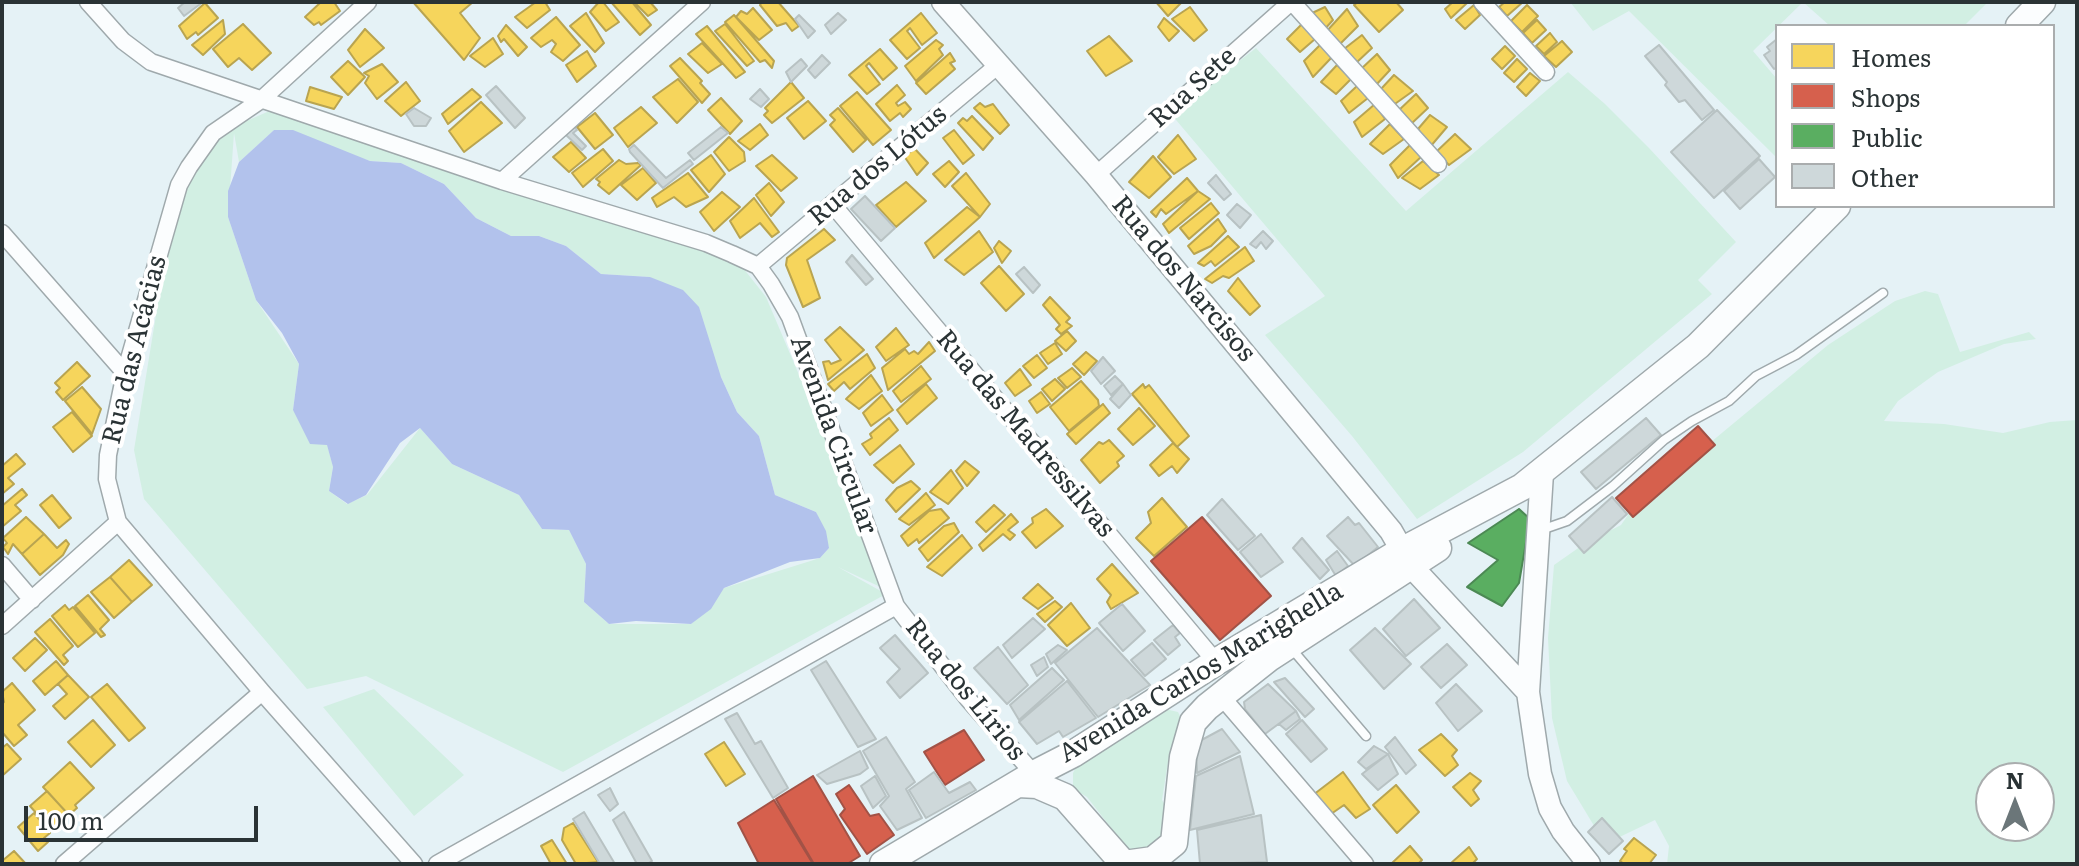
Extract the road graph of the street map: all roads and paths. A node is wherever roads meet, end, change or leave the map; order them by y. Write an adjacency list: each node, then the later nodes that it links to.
1 (88, 2): 11 (street)
2 (368, 2): 11 (street, Rua das Acácias)
3 (702, 2): 14 (street)
4 (943, 2): 9 (street, Rua dos Narcisos)
5 (1291, 2): 12 (street); 13 (street, Rua Sete)
6 (1482, 2): 10 (street)
7 (2042, 2): 8 (main road)
8 (2021, 24)
9 (997, 66): 13 (street, Rua dos Narcisos); 15 (street, Rua dos Lótus)
10 (1546, 72)
11 (261, 100): 14 (street); 20 (street, Rua das Acácias)
12 (1438, 164)
13 (1096, 175): 24 (street, Rua dos Narcisos)
14 (502, 181): 18 (street)
15 (833, 205): 18 (street, Rua dos Lótus); 30 (street, Rua das Madressilvas)
16 (1835, 208): 21 (main road, Avenida Carlos Marighella)
17 (2, 233): 20 (street)
18 (758, 266): 27 (street, Avenida Circular)
19 (1883, 293): 23 (lane)
20 (125, 373): 22 (street, Rua das Acácias)
21 (1532, 480): 23 (street); 24 (main road, Avenida Carlos Marighella)
22 (118, 522): 26 (street); 31 (street, Rua das Acácias)
23 (1539, 531): 32 (street)
24 (1407, 558): 29 (main road, Avenida Carlos Marighella); 30 (main road, Avenida Carlos Marighella); 32 (street, Rua dos Narcisos)
25 (2, 565): 26 (street)
26 (32, 600): 28 (street)
27 (896, 606): 38 (street, Rua dos Lírios); 44 (street)
28 (2, 626)
29 (1288, 645): 34 (main road, Avenida Carlos Marighella); 36 (lane)
30 (1216, 662): 33 (main road, Avenida Carlos Marighella)
31 (262, 692): 41 (street, Rua das Acácias); 42 (street)
32 (1528, 692): 48 (street)
33 (1168, 693): 35 (main road); 37 (main road, Avenida Carlos Marighella)
34 (1221, 696): 35 (main road, Avenida Carlos Marighella); 47 (street)
35 (1193, 722): 40 (main road)
36 (1366, 736)
37 (1073, 754): 38 (main road, Avenida Carlos Marighella); 39 (main road)
38 (1026, 779): 39 (main road); 45 (main road, Avenida Carlos Marighella)
39 (1065, 797): 46 (main road)
40 (1176, 854): 46 (main road)
41 (410, 858): 43 (street)
42 (64, 864)
43 (391, 864)
44 (437, 864)
45 (883, 864)
46 (1124, 864)
47 (1365, 864)
48 (1589, 864)

